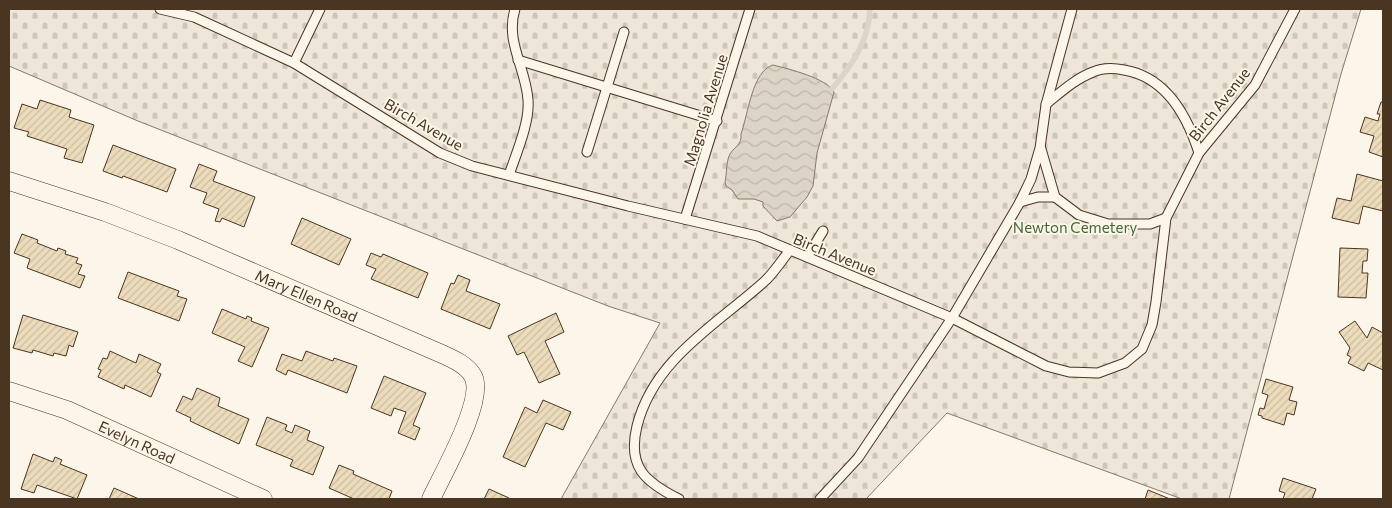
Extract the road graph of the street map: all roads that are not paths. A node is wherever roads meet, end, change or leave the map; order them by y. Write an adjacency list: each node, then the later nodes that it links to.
1 (160, 9): 9 (lane, Birch Avenue)
2 (320, 9): 9 (lane)
3 (515, 9): 8 (lane)
4 (750, 9): 12 (lane, Magnolia Avenue)
5 (1072, 9): 11 (lane)
6 (1295, 9): 15 (lane, Birch Avenue)
7 (624, 32): 10 (lane)
8 (518, 60): 10 (lane); 16 (lane)
9 (294, 63): 16 (lane, Birch Avenue)
10 (607, 86): 12 (lane); 14 (lane)
11 (1046, 105): 13 (lane); 15 (lane)
12 (717, 121): 21 (lane, Magnolia Avenue)
13 (1040, 148): 18 (lane); 19 (lane)
14 (586, 152)
15 (1198, 153): 20 (lane, Birch Avenue)
16 (509, 176): 21 (lane, Birch Avenue)
17 (9, 181): 28 (street, Mary Ellen Road)
18 (1055, 197): 19 (lane); 20 (lane)
19 (1020, 202): 25 (lane)
20 (1166, 218): 25 (lane, Birch Avenue)
21 (685, 219): 23 (lane, Birch Avenue)
22 (823, 231): 24 (lane)
23 (790, 250): 24 (lane, Birch Avenue); 29 (lane)
24 (807, 257): 25 (lane, Birch Avenue)
25 (952, 318): 30 (lane)
26 (9, 391): 27 (street, Evelyn Road)
27 (263, 499)
28 (431, 499)
29 (679, 499)
30 (820, 499)

